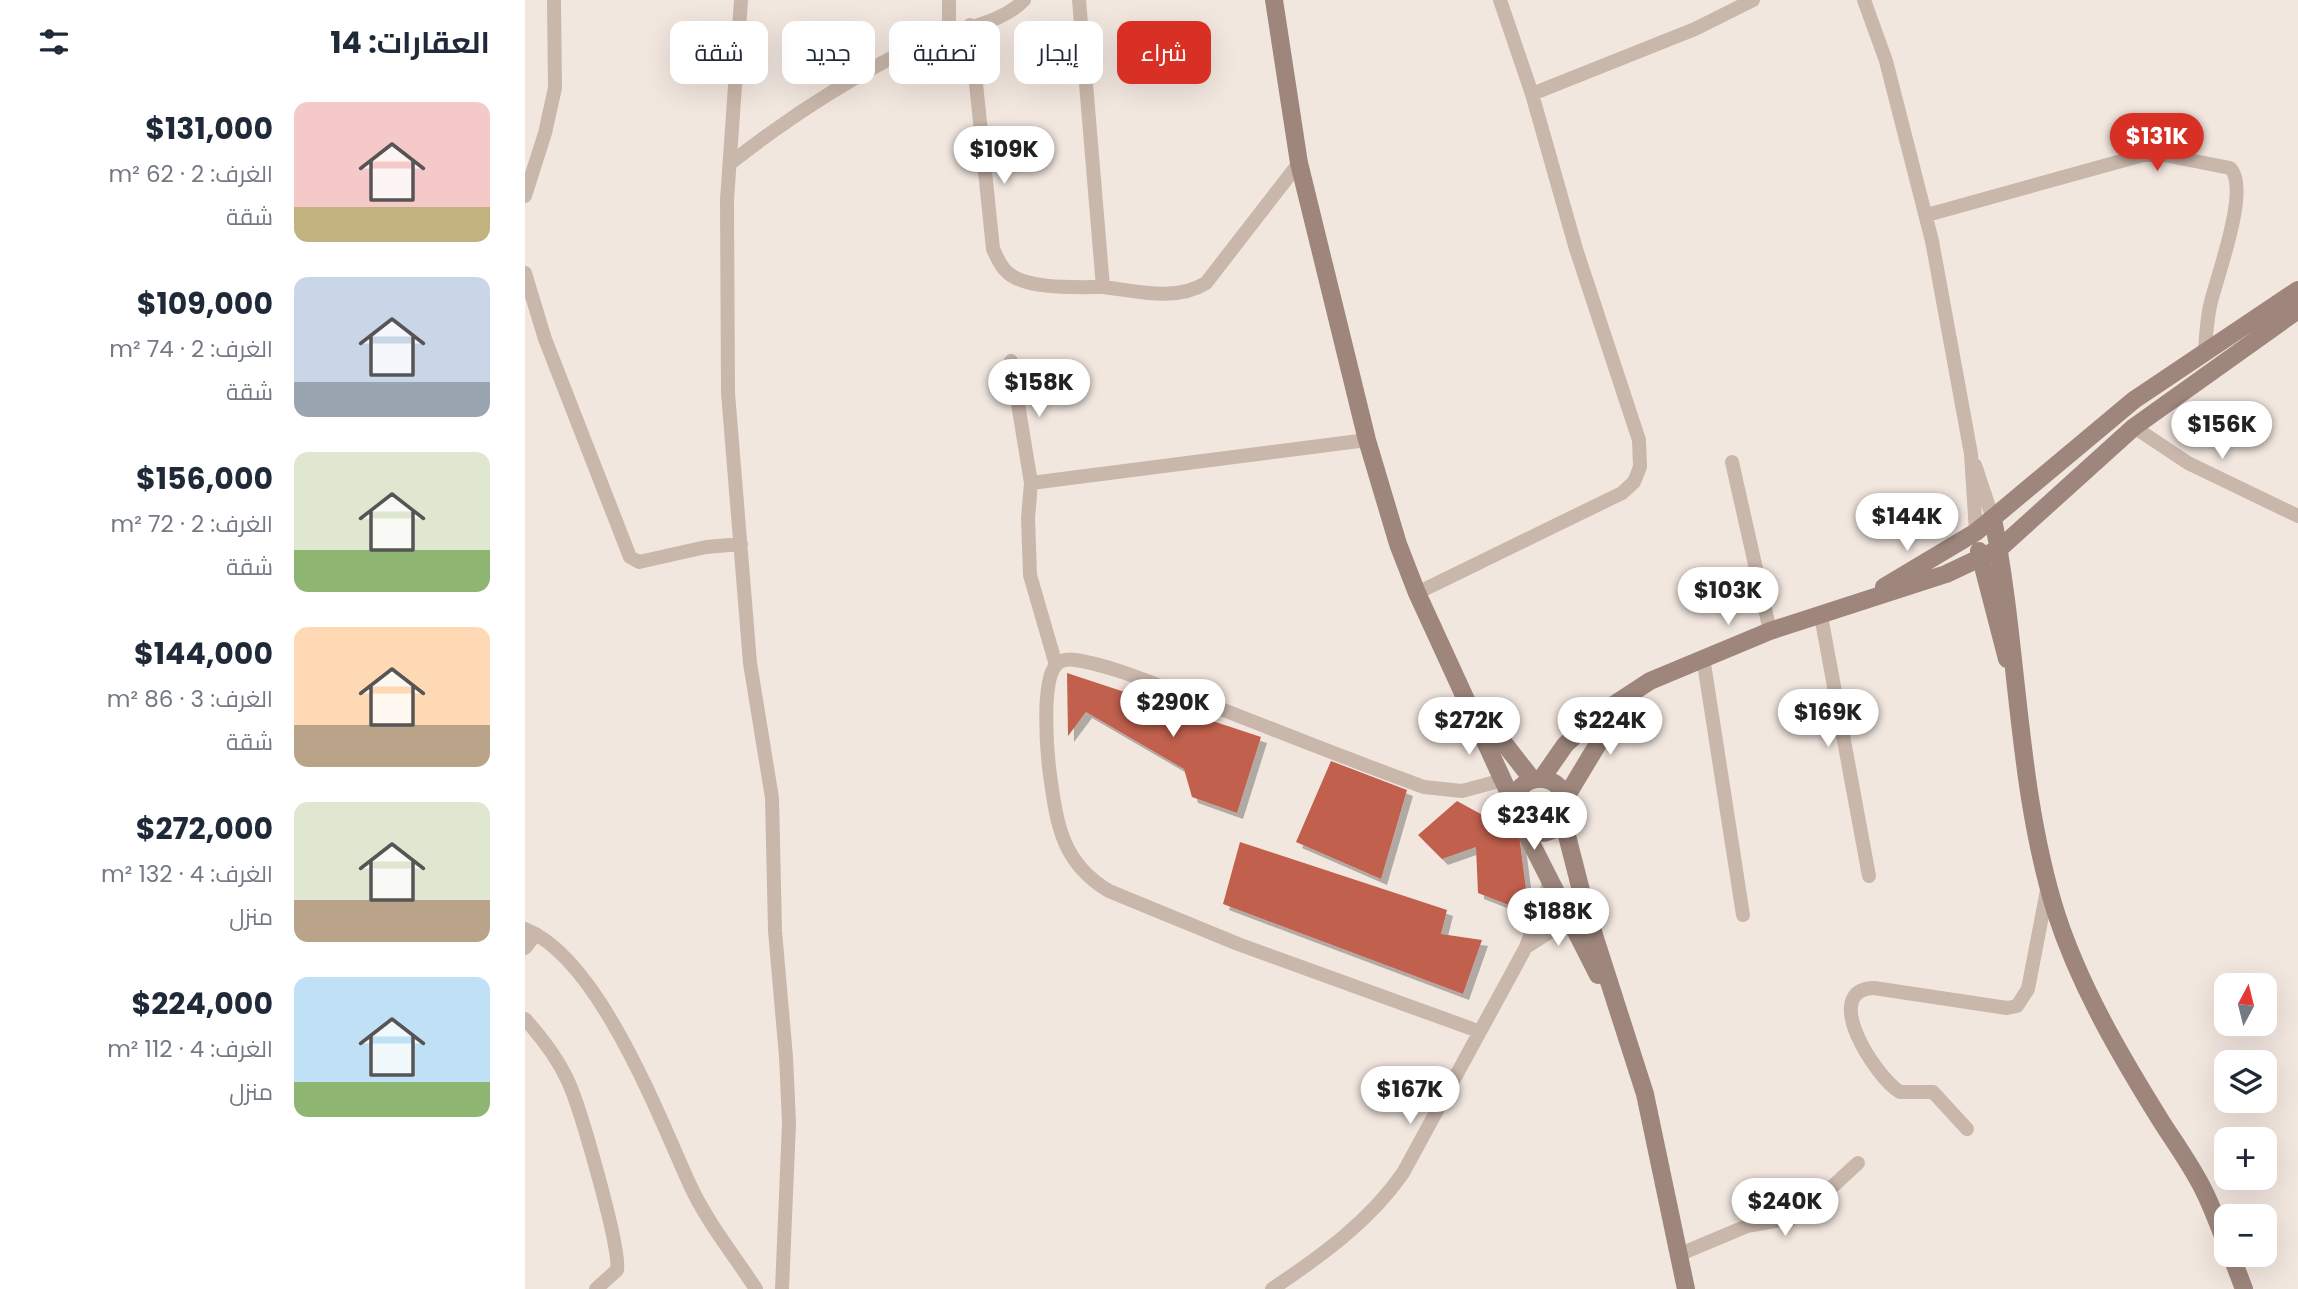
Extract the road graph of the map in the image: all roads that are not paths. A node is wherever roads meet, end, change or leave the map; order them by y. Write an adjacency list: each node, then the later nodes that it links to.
1 (554, 0): 20 (street)
2 (730, 0): 11 (street)
3 (741, 0): 11 (street)
4 (949, 0): 12 (street)
5 (1024, 0): 13 (street)
6 (1079, 0): 23 (street)
7 (1274, 0): 19 (street)
8 (1500, 0): 17 (street)
9 (1753, 0): 17 (street)
10 (1864, 0): 21 (street)
11 (738, 21)
12 (949, 21)
13 (989, 21)
14 (889, 60): 18 (street)
15 (735, 84): 18 (street)
16 (976, 84): 23 (street)
17 (1532, 94): 39 (street)
18 (732, 162): 36 (street)
19 (1299, 163): 23 (street); 29 (street)
20 (525, 196)
21 (1927, 215): 26 (street); 30 (street)
22 (525, 273): 36 (street)
23 (1103, 287)
24 (2298, 290): 26 (street)
25 (2298, 310): 28 (street)
26 (2205, 350): 34 (street)
27 (1011, 361): 32 (street)
28 (2134, 427): 33 (street); 37 (street)
29 (1367, 440): 32 (street); 39 (street)
30 (1971, 454): 34 (street); 35 (street)
31 (1733, 462): 42 (street)
32 (1031, 483): 44 (street)
33 (2298, 516)
34 (1993, 519): 35 (street); 37 (street)
35 (1976, 531): 38 (street); 40 (street)
36 (741, 544): 73 (street)
37 (1999, 549): 38 (street); 45 (street)
38 (1981, 559): 40 (street); 45 (street)
39 (1417, 593): 46 (street)
40 (1856, 602): 41 (street)
41 (1821, 615): 42 (street); 54 (street)
42 (1770, 631): 43 (street)
43 (1703, 657): 47 (street); 58 (street)
44 (1056, 665): 49 (street); 65 (street)
45 (2016, 686): 56 (street)
46 (1468, 698): 48 (street); 49 (street)
47 (1625, 699): 48 (street); 50 (street)
48 (1537, 778): 50 (street); 51 (street)
49 (1503, 780): 51 (street)
50 (1566, 797): 52 (street)
51 (1512, 800): 53 (street)
52 (1563, 820): 53 (street); 57 (street)
53 (1524, 829): 55 (street)
54 (1869, 876)
55 (1550, 881): 59 (street); 61 (street)
56 (2049, 884): 66 (street); 68 (street)
57 (1586, 910): 59 (street); 64 (street)
58 (1743, 915)
59 (1569, 919): 61 (street); 64 (street)
60 (531, 931): 62 (street); 72 (street)
61 (1526, 947): 65 (street)
62 (525, 948)
63 (525, 1019): 71 (street)
64 (1621, 1019): 69 (street)
65 (1478, 1031): 74 (street)
66 (1967, 1129)
67 (1859, 1163): 69 (street)
68 (2214, 1214)
69 (1678, 1255): 75 (street)
70 (2236, 1267): 76 (street)
71 (596, 1289)
72 (756, 1289)
73 (782, 1289)
74 (1272, 1289)
75 (1686, 1289)
76 (2244, 1289)

